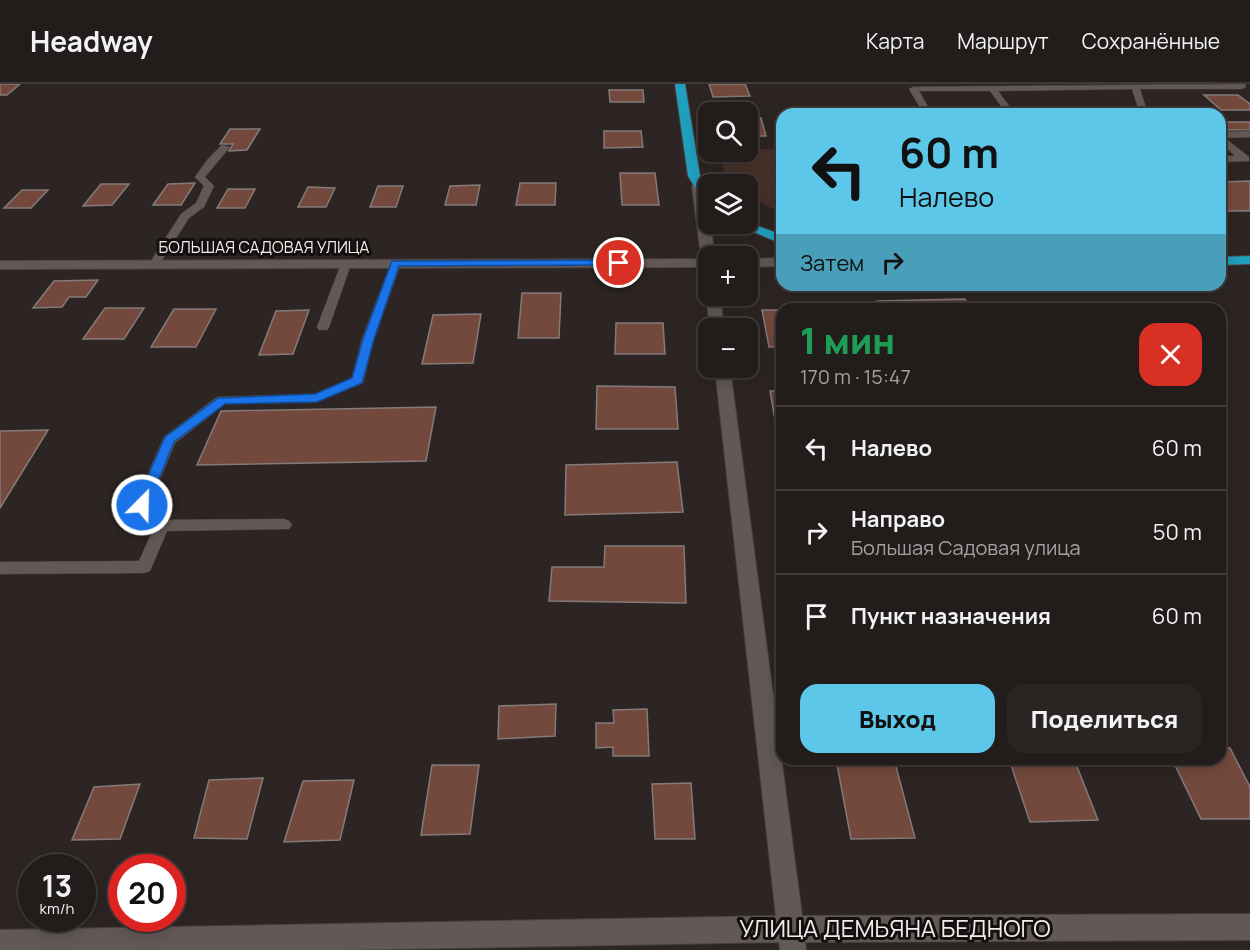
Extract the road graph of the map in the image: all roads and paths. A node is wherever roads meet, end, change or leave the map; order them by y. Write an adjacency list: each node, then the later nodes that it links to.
1 (680, 84): 15 (highway)
2 (1241, 84): 4 (lane)
3 (909, 86): 5 (lane); 6 (lane)
4 (1135, 87): 5 (lane); 8 (lane)
5 (992, 88): 7 (lane)
6 (924, 108)
7 (1007, 108)
8 (1142, 108)
9 (1250, 134): 10 (lane)
10 (1226, 136)
11 (1226, 141): 14 (lane)
12 (225, 147): 24 (lane)
13 (1226, 159): 14 (lane)
14 (1247, 159)
15 (698, 186)
16 (758, 232): 17 (highway)
17 (776, 238)
18 (1250, 260): 19 (highway)
19 (1226, 261)
20 (698, 262): 23 (street, БОЛЬШАЯ САДОВАЯ УЛИЦА)
21 (758, 262): 22 (street)
22 (776, 262)
23 (396, 263): 25 (street, БОЛЬШАЯ САДОВАЯ УЛИЦА); 30 (lane)
24 (154, 264): 25 (street, БОЛЬШАЯ САДОВАЯ УЛИЦА); 26 (street, БОЛЬШАЯ САДОВАЯ УЛИЦА)
25 (346, 264): 27 (lane)
26 (0, 265)
27 (323, 327)
28 (723, 378): 33 (street)
29 (284, 525): 30 (lane)
30 (162, 526): 31 (lane)
31 (0, 568)
32 (1250, 927): 33 (street, УЛИЦА ДЕМЬЯНА БЕДНОГО)
33 (791, 940): 34 (street, УЛИЦА ДЕМЬЯНА БЕДНОГО)
34 (0, 943)

